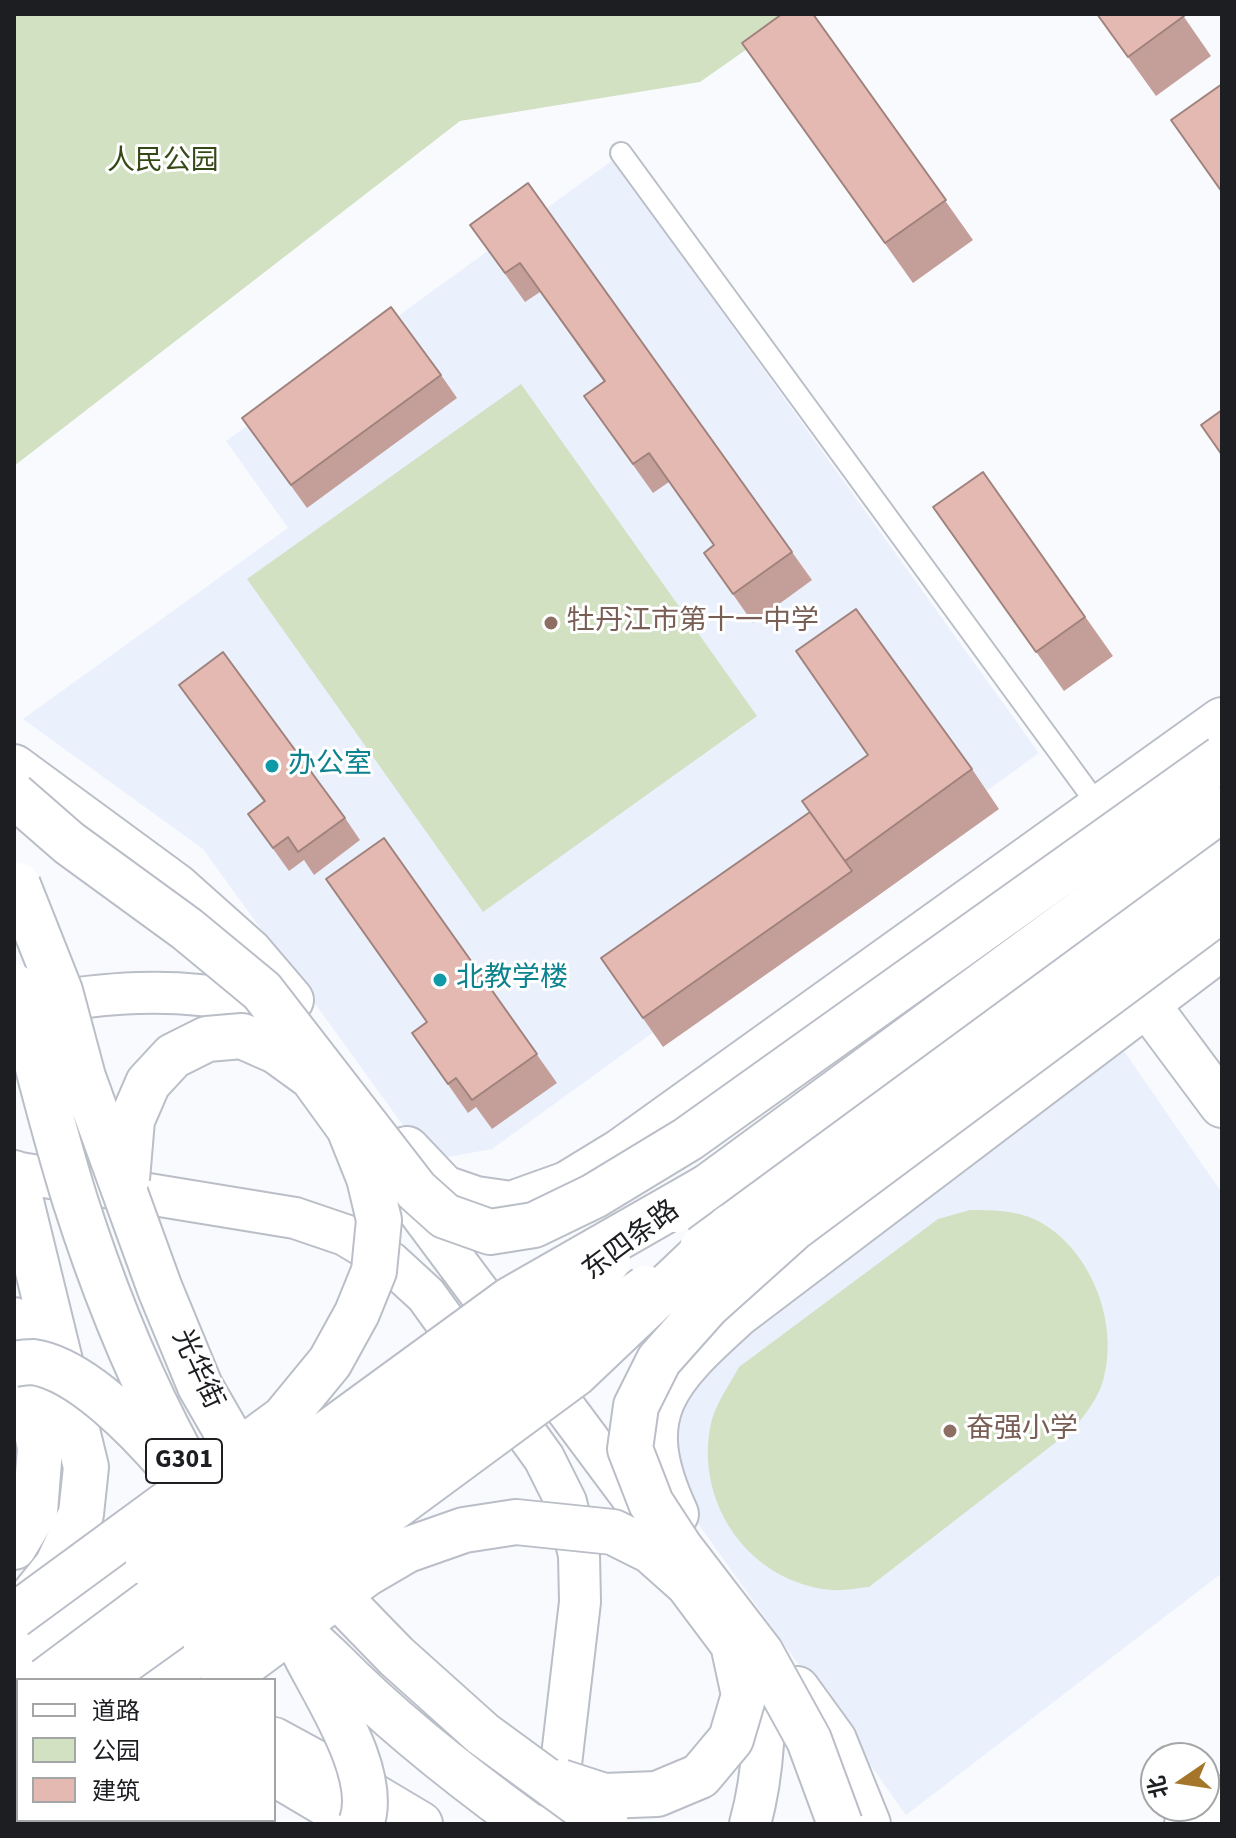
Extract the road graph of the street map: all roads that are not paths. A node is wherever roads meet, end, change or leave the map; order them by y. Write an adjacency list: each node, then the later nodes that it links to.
1 (621, 153): 6 (lane)
2 (1222, 720): 6 (main road)
3 (1222, 758): 5 (main road, bridge)
4 (14, 767): 16 (main road)
5 (14, 795)
6 (1100, 808): 16 (main road)
7 (1222, 809): 19 (main road, 东四条路, bridge)
8 (1222, 866): 21 (main road, bridge)
9 (14, 878): 20 (main road, 光华街 / G301, bridge)
10 (1222, 909): 45 (main road, bridge)
11 (1222, 947): 13 (main road)
12 (14, 986): 24 (main road, 光华街 / G301, bridge)
13 (1146, 1003): 17 (main road); 27 (main road)
14 (14, 1008): 15 (street)
15 (270, 1012): 16 (street); 30 (street)
16 (319, 1033)
17 (1222, 1105)
18 (14, 1172): 26 (main road, bridge); 42 (street)
19 (707, 1187): 29 (main road, bridge); 31 (main road, 东四条路, bridge)
20 (126, 1194): 26 (main road, bridge); 37 (main road, 光华街 / G301, bridge)
21 (731, 1226): 32 (main road, bridge); 33 (main road, bridge)
22 (14, 1320): 25 (main road)
23 (14, 1364): 24 (main road, bridge)
24 (214, 1515): 28 (main road, 光华街 / G301, bridge)
25 (14, 1547)
26 (18, 1613)
27 (743, 1614): 30 (street); 46 (main road)
28 (286, 1615): 39 (main road, bridge); 41 (main road, 光华街 / G301, bridge)
29 (14, 1662)
30 (761, 1671): 44 (street)
31 (49, 1678)
32 (101, 1678)
33 (164, 1678)
34 (226, 1678): 37 (main road, bridge)
35 (276, 1741): 40 (main road)
36 (276, 1774): 39 (main road)
37 (538, 1775): 43 (main road, 光华街 / G301, bridge)
38 (1222, 1796): 47 (street)
39 (360, 1824)
40 (420, 1824)
41 (527, 1824)
42 (554, 1824)
43 (606, 1824)
44 (750, 1824)
45 (840, 1824)
46 (868, 1824)
47 (1185, 1824)

